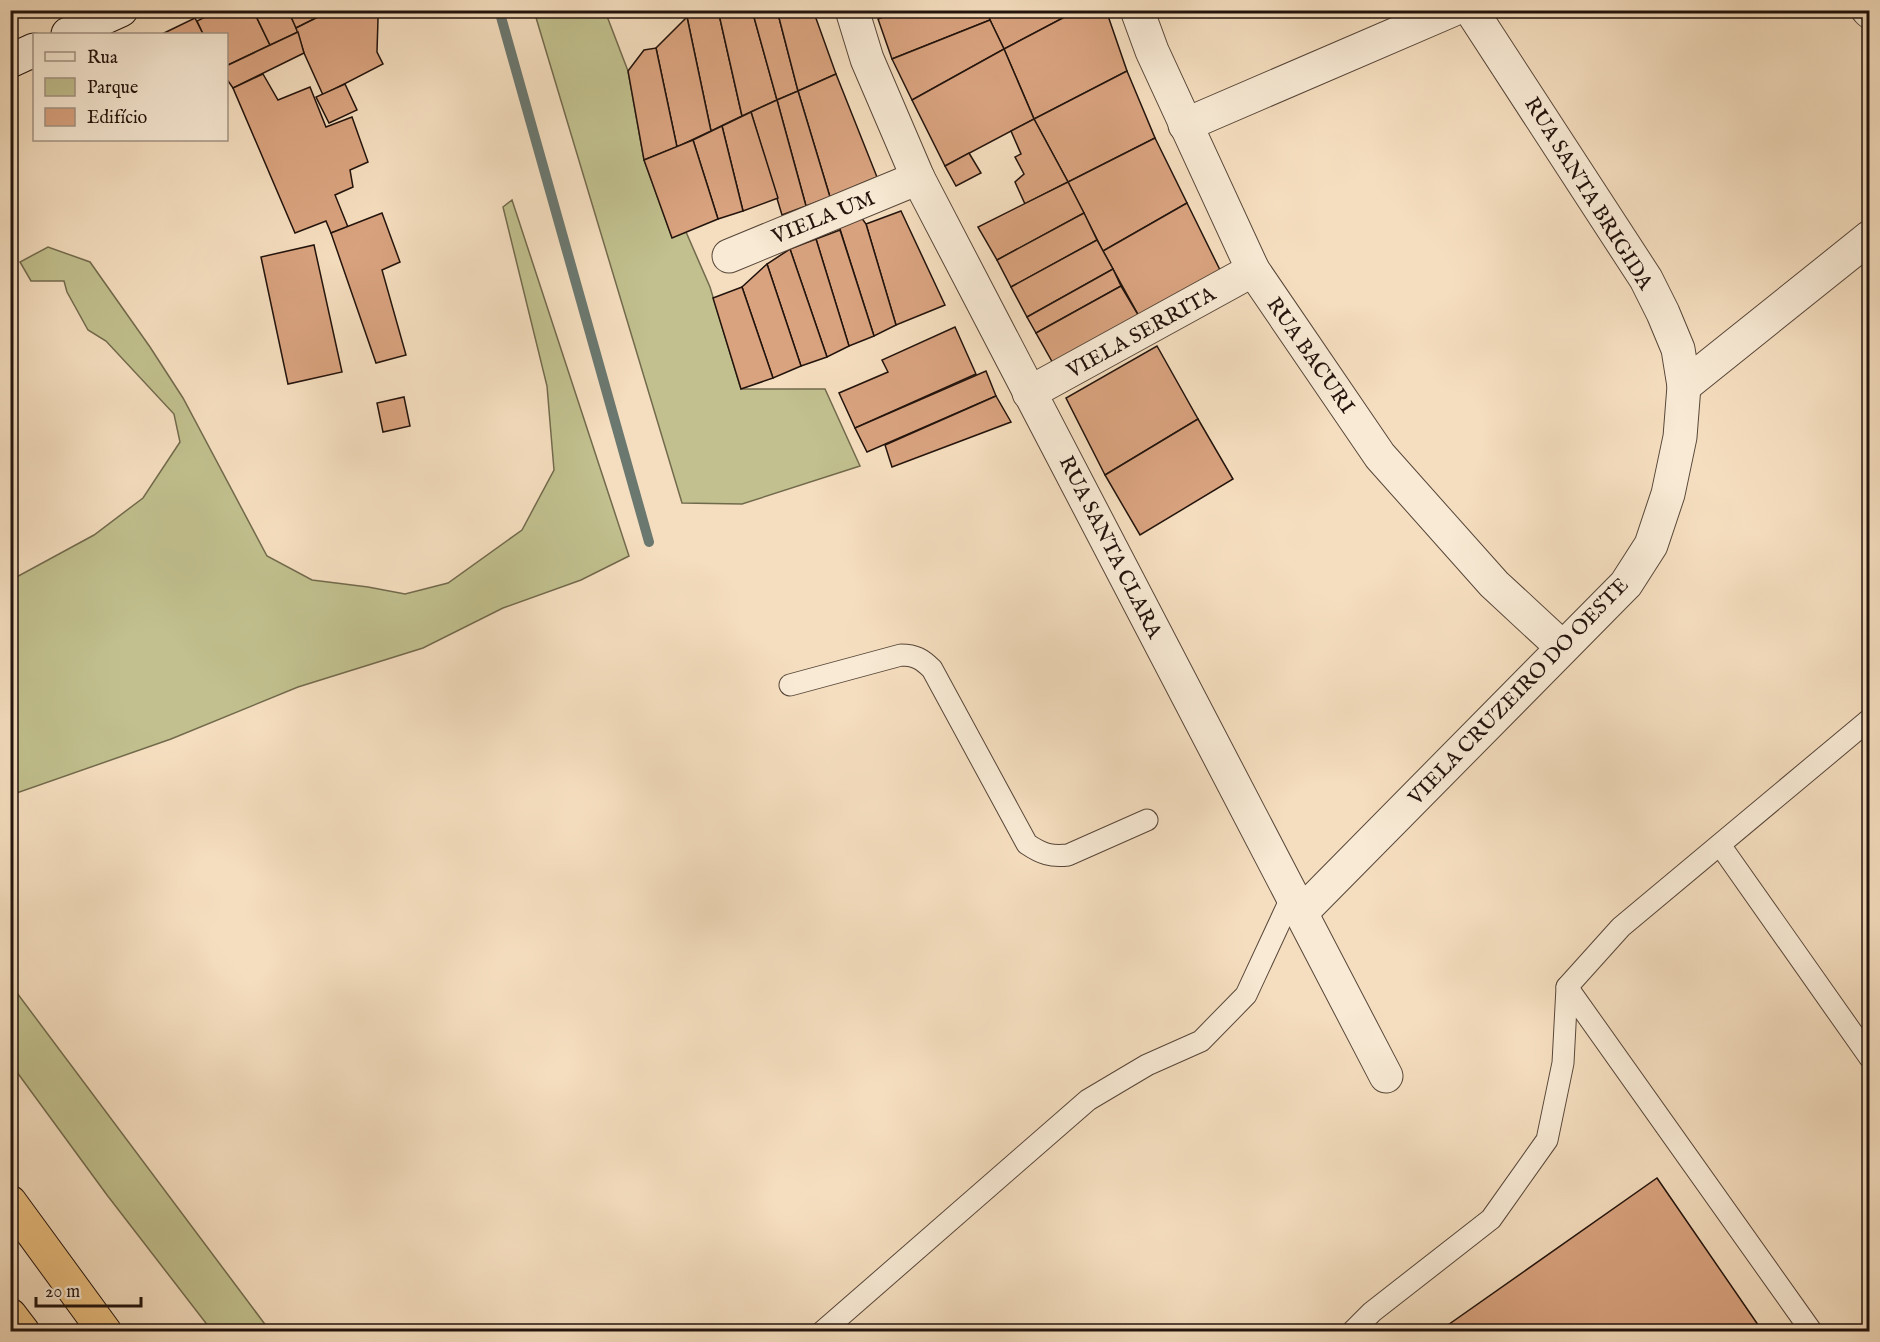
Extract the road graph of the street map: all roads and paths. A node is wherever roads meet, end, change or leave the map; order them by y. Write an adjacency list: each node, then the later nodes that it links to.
1 (121, 10): 6 (street)
2 (852, 10): 10 (street, RUA SANTA CLARA)
3 (1137, 10): 9 (street, RUA BACURI)
4 (1452, 10): 9 (street)
5 (1472, 10): 14 (street, RUA SANTA BRIGIDA)
6 (70, 33)
7 (33, 50): 8 (street)
8 (10, 61)
9 (1185, 125): 13 (street, RUA BACURI)
10 (918, 178): 12 (street, VIELA UM); 15 (street, RUA SANTA CLARA)
11 (1869, 237): 14 (street)
12 (729, 256)
13 (1253, 270): 15 (street, VIELA SERRITA); 16 (street, RUA BACURI)
14 (1684, 386): 16 (street, VIELA CRUZEIRO DO OESTE)
15 (1029, 393): 21 (street, RUA SANTA CLARA)
16 (1562, 647): 21 (street, VIELA CRUZEIRO DO OESTE)
17 (790, 685): 19 (lane)
18 (1869, 720): 20 (lane)
19 (1147, 820)
20 (1720, 845): 22 (lane); 23 (lane)
21 (1296, 904): 24 (street, RUA SANTA CLARA); 29 (lane)
22 (1567, 987): 30 (lane); 31 (lane)
23 (1869, 1058)
24 (1386, 1076)
25 (10, 1202): 28 (highway)
26 (10, 1314): 27 (highway)
27 (23, 1332)
28 (105, 1332)
29 (822, 1332)
30 (1352, 1332)
31 (1812, 1332)

